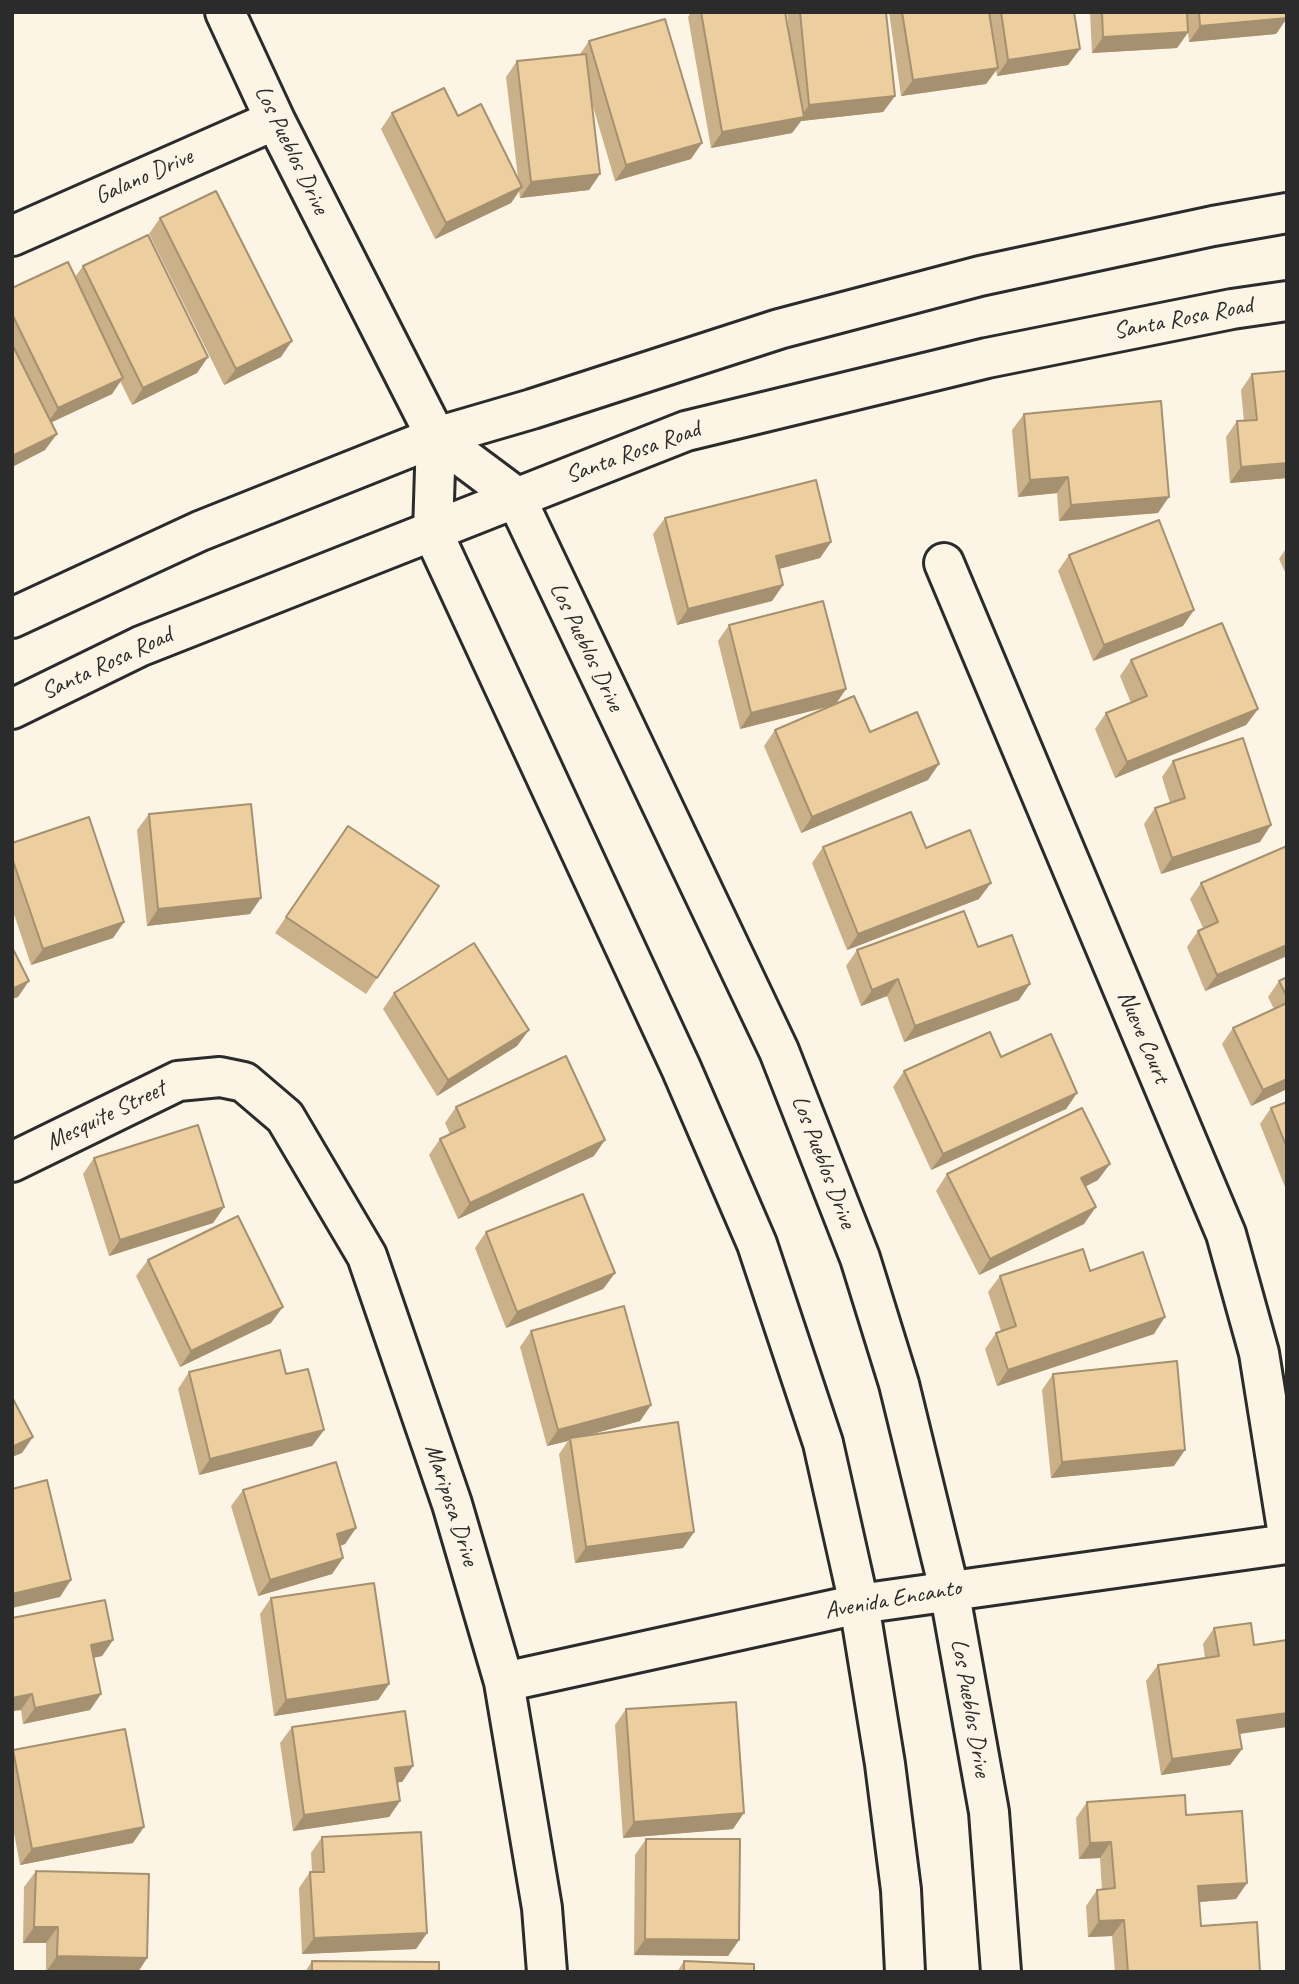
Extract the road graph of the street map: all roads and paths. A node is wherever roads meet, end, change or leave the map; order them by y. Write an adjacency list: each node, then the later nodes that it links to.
1 (225, 12): 2 (street, Los Pueblos Drive)
2 (275, 120): 4 (street, Galano Drive); 6 (street, Los Pueblos Drive)
3 (1287, 213): 6 (street)
4 (12, 236)
5 (1287, 301): 7 (street, Santa Rosa Road)
6 (436, 437): 7 (street, Los Pueblos Drive); 8 (street, Los Pueblos Drive); 10 (street)
7 (515, 496): 8 (street, Santa Rosa Road); 16 (street, Los Pueblos Drive)
8 (433, 533): 11 (street, Santa Rosa Road); 17 (street, Los Pueblos Drive)
9 (944, 563): 14 (street, Nueve Court)
10 (12, 618)
11 (12, 709)
12 (244, 1083): 13 (street, Mesquite Street); 18 (street, Mariposa Drive)
13 (12, 1162)
14 (1287, 1529)
15 (1287, 1544): 16 (street, Avenida Encanto)
16 (949, 1589): 17 (street, Avenida Encanto); 21 (street, Los Pueblos Drive)
17 (859, 1604): 18 (street, Avenida Encanto); 20 (street, Los Pueblos Drive)
18 (504, 1682): 19 (street, Mariposa Drive)
19 (547, 1972)
20 (905, 1972)
21 (1001, 1972)

